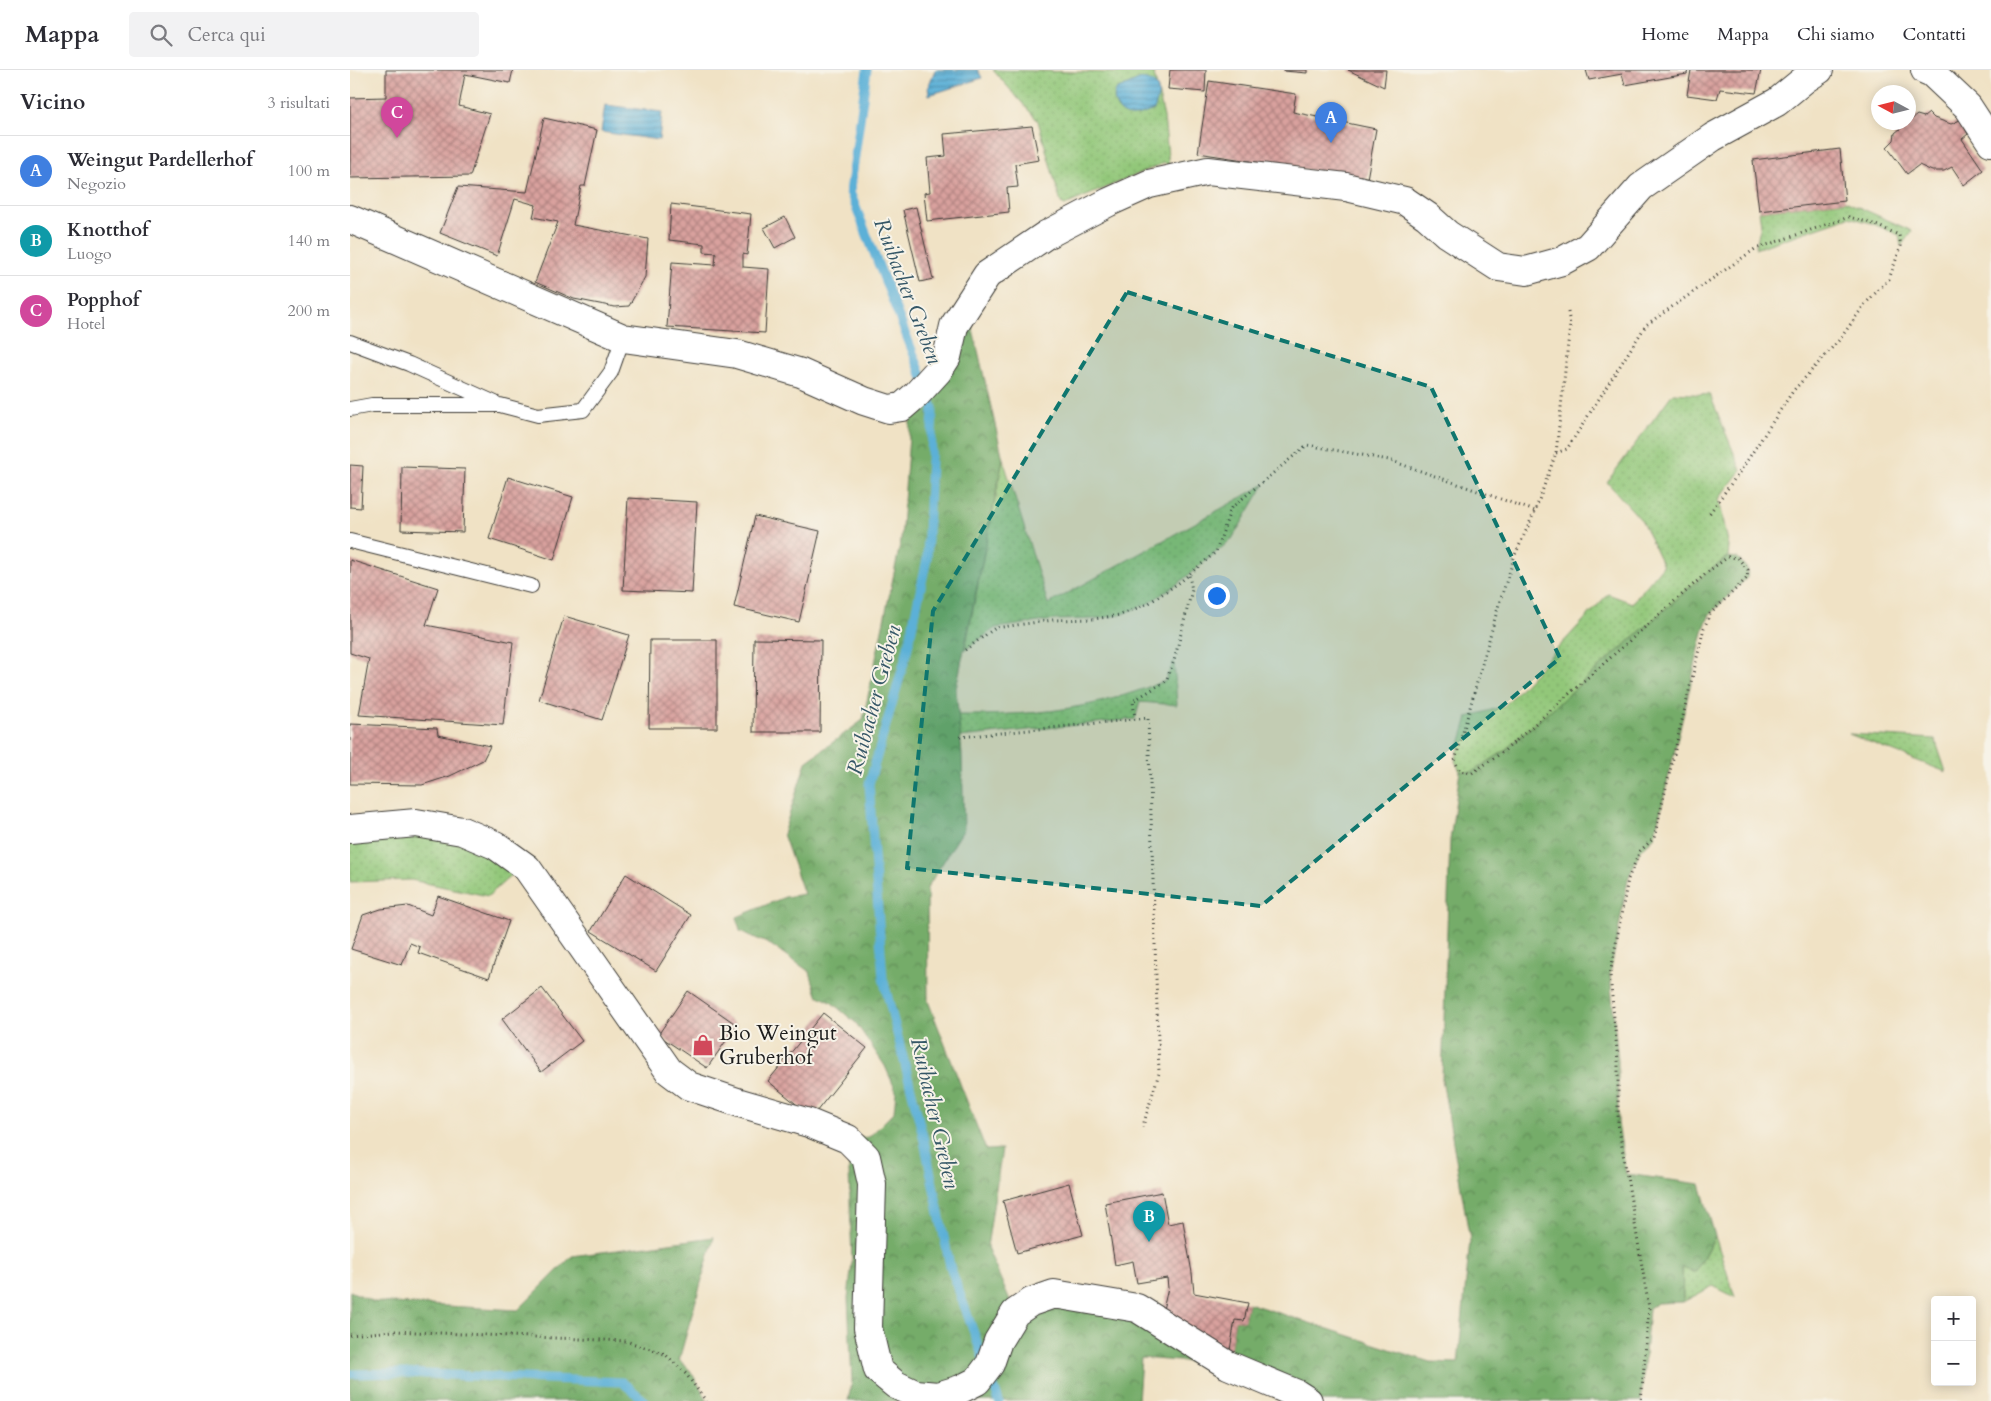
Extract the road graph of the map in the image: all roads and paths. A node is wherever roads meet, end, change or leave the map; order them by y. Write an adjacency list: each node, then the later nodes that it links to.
1 (1819, 70): 6 (street)
2 (1926, 70): 3 (street)
3 (1991, 142)
4 (350, 219): 6 (street)
5 (1568, 312): 10 (path)
6 (623, 338): 8 (lane)
7 (350, 342): 8 (lane)
8 (500, 405): 9 (lane)
9 (350, 409)
10 (1556, 453): 11 (path); 12 (path)
11 (1535, 511): 14 (path); 24 (path)
12 (1708, 514)
13 (350, 541): 15 (lane)
14 (1189, 575): 16 (path); 17 (path)
15 (531, 586)
16 (965, 650)
17 (1135, 719): 18 (path); 20 (path)
18 (960, 737)
19 (350, 829): 23 (street)
20 (1142, 1129)
21 (350, 1335): 22 (path)
22 (706, 1401)
23 (1308, 1401)
24 (1640, 1401)

